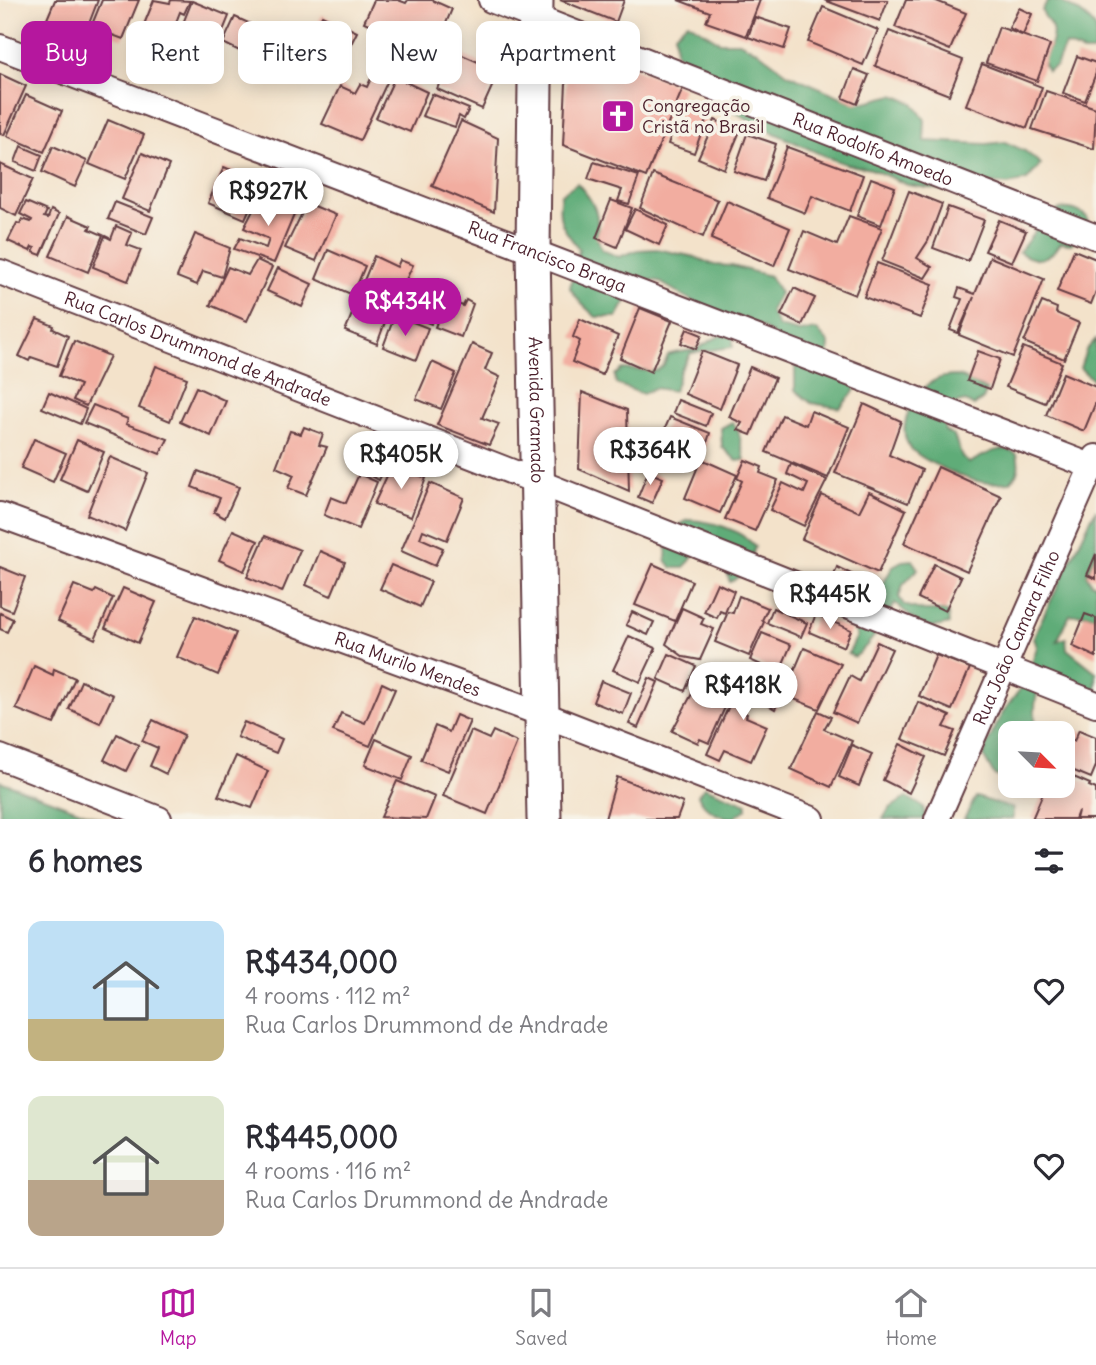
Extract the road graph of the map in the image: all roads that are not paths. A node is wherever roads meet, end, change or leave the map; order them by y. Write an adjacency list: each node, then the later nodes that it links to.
1 (491, 0): 2 (street, Rua Rodolfo Amoedo)
2 (536, 9): 4 (street, Rua Rodolfo Amoedo); 5 (street, Avenida Gramado)
3 (0, 47): 5 (street, Rua Francisco Braga)
4 (1096, 237)
5 (533, 250): 7 (street, Rua Francisco Braga); 8 (street, Avenida Gramado)
6 (0, 272): 8 (street, Rua Carlos Drummond de Andrade)
7 (1095, 464): 10 (street, Rua João Camara Filho)
8 (538, 482): 10 (street, Rua Carlos Drummond de Andrade); 12 (street, Avenida Gramado)
9 (0, 515): 12 (street, Rua Murilo Mendes)
10 (1002, 668): 11 (street, Rua Carlos Drummond de Andrade); 17 (street, Rua João Camara Filho)
11 (1096, 704)
12 (542, 714): 15 (street, Avenida Gramado); 16 (street, Rua Murilo Mendes)
13 (0, 757): 14 (street)
14 (159, 819)
15 (544, 819)
16 (812, 819)
17 (937, 819)

